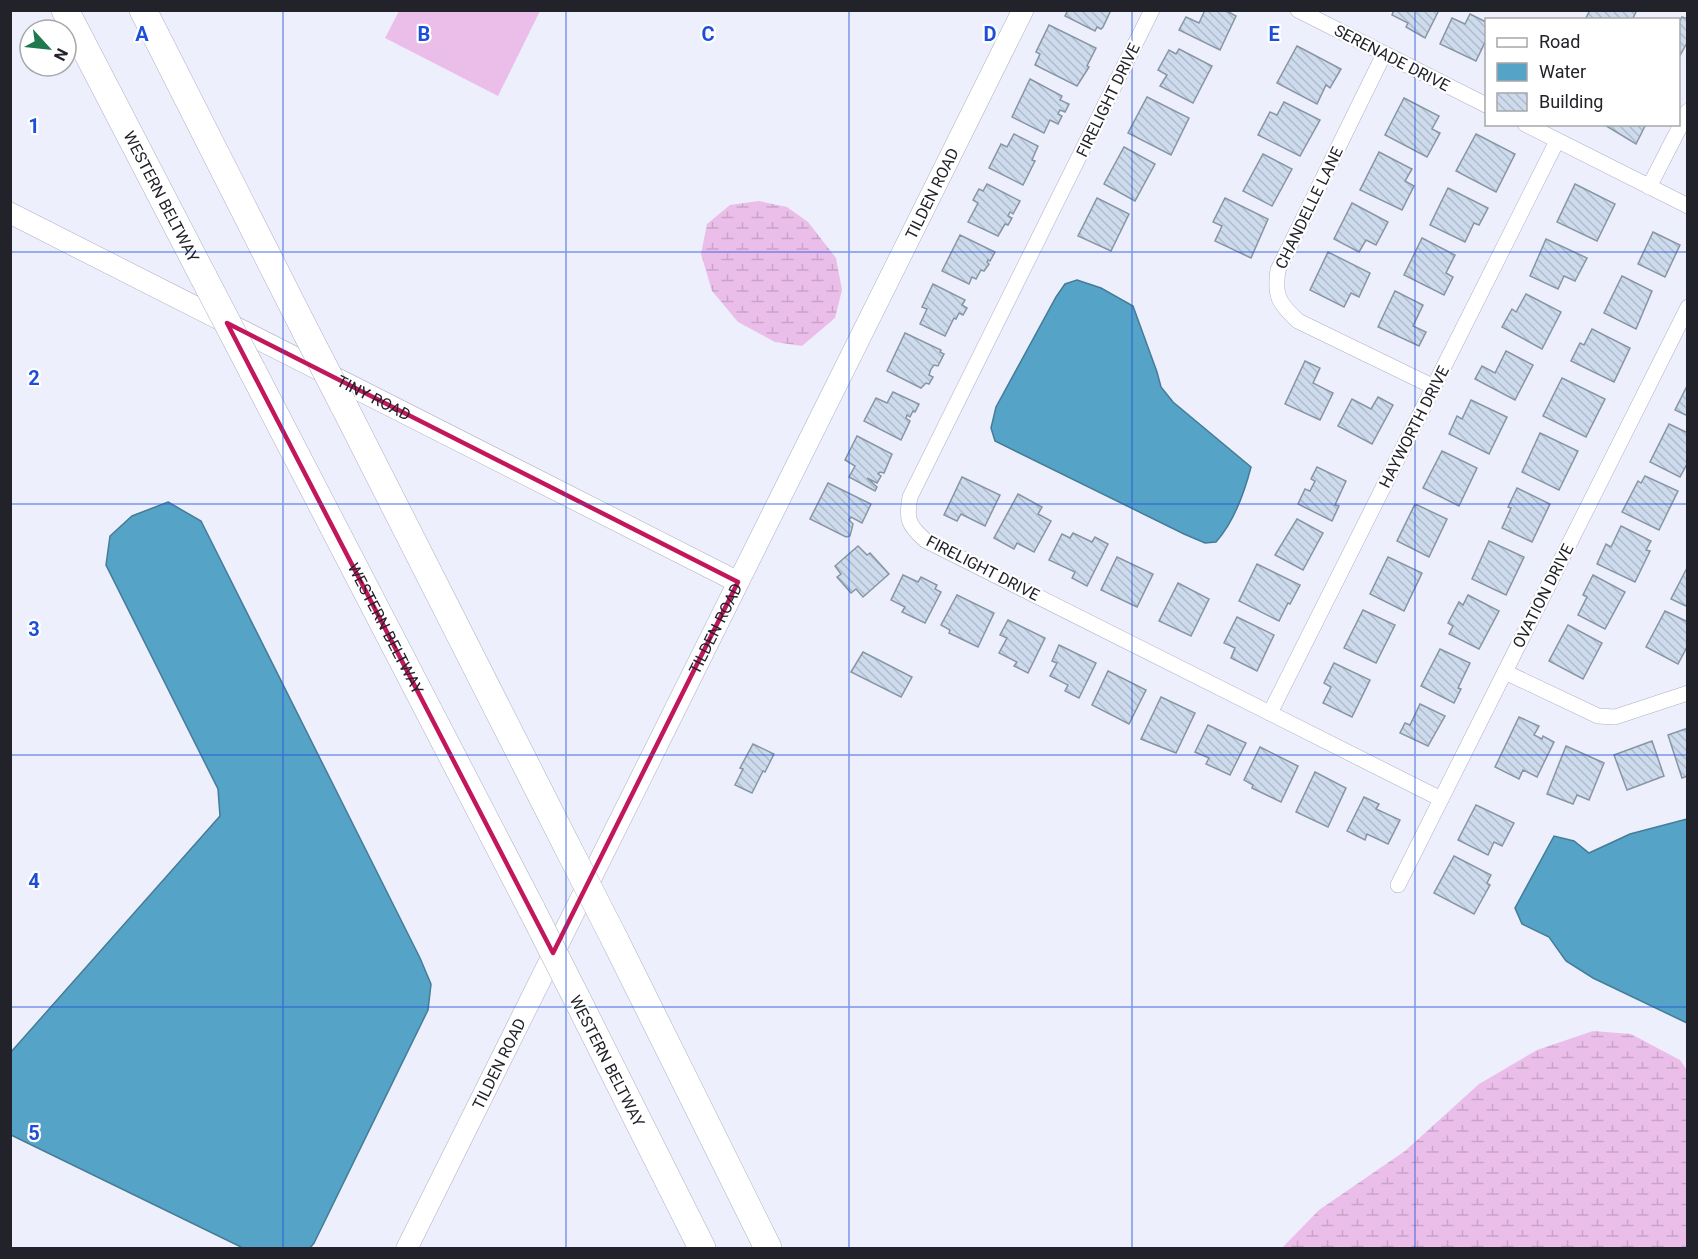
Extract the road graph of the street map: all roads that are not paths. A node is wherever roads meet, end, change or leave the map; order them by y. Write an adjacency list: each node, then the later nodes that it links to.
1 (65, 10): 23 (highway, WESTERN BELTWAY, bridge)
2 (143, 10): 24 (highway, bridge)
3 (1023, 10): 16 (street, TILDEN ROAD)
4 (1152, 10): 19 (street, FIRELIGHT DRIVE)
5 (1298, 10): 6 (street, SERENADE DRIVE)
6 (1384, 54): 7 (street, SERENADE DRIVE); 15 (street, CHANDELLE LANE)
7 (1485, 104)
8 (1688, 111): 11 (street)
9 (1529, 126): 10 (street)
10 (1557, 141): 11 (street); 15 (street, HAYWORTH DRIVE)
11 (1649, 187): 12 (street)
12 (1688, 206)
13 (10, 213): 16 (street, TINY ROAD)
14 (1688, 307): 17 (street, OVATION DRIVE)
15 (1434, 387): 19 (street, HAYWORTH DRIVE)
16 (738, 582): 22 (street, TILDEN ROAD)
17 (1505, 672): 18 (street); 20 (street, OVATION DRIVE)
18 (1688, 693)
19 (1270, 713): 20 (street, FIRELIGHT DRIVE)
20 (1441, 799): 21 (street, OVATION DRIVE)
21 (1398, 885)
22 (407, 1248)
23 (702, 1248)
24 (768, 1248)

